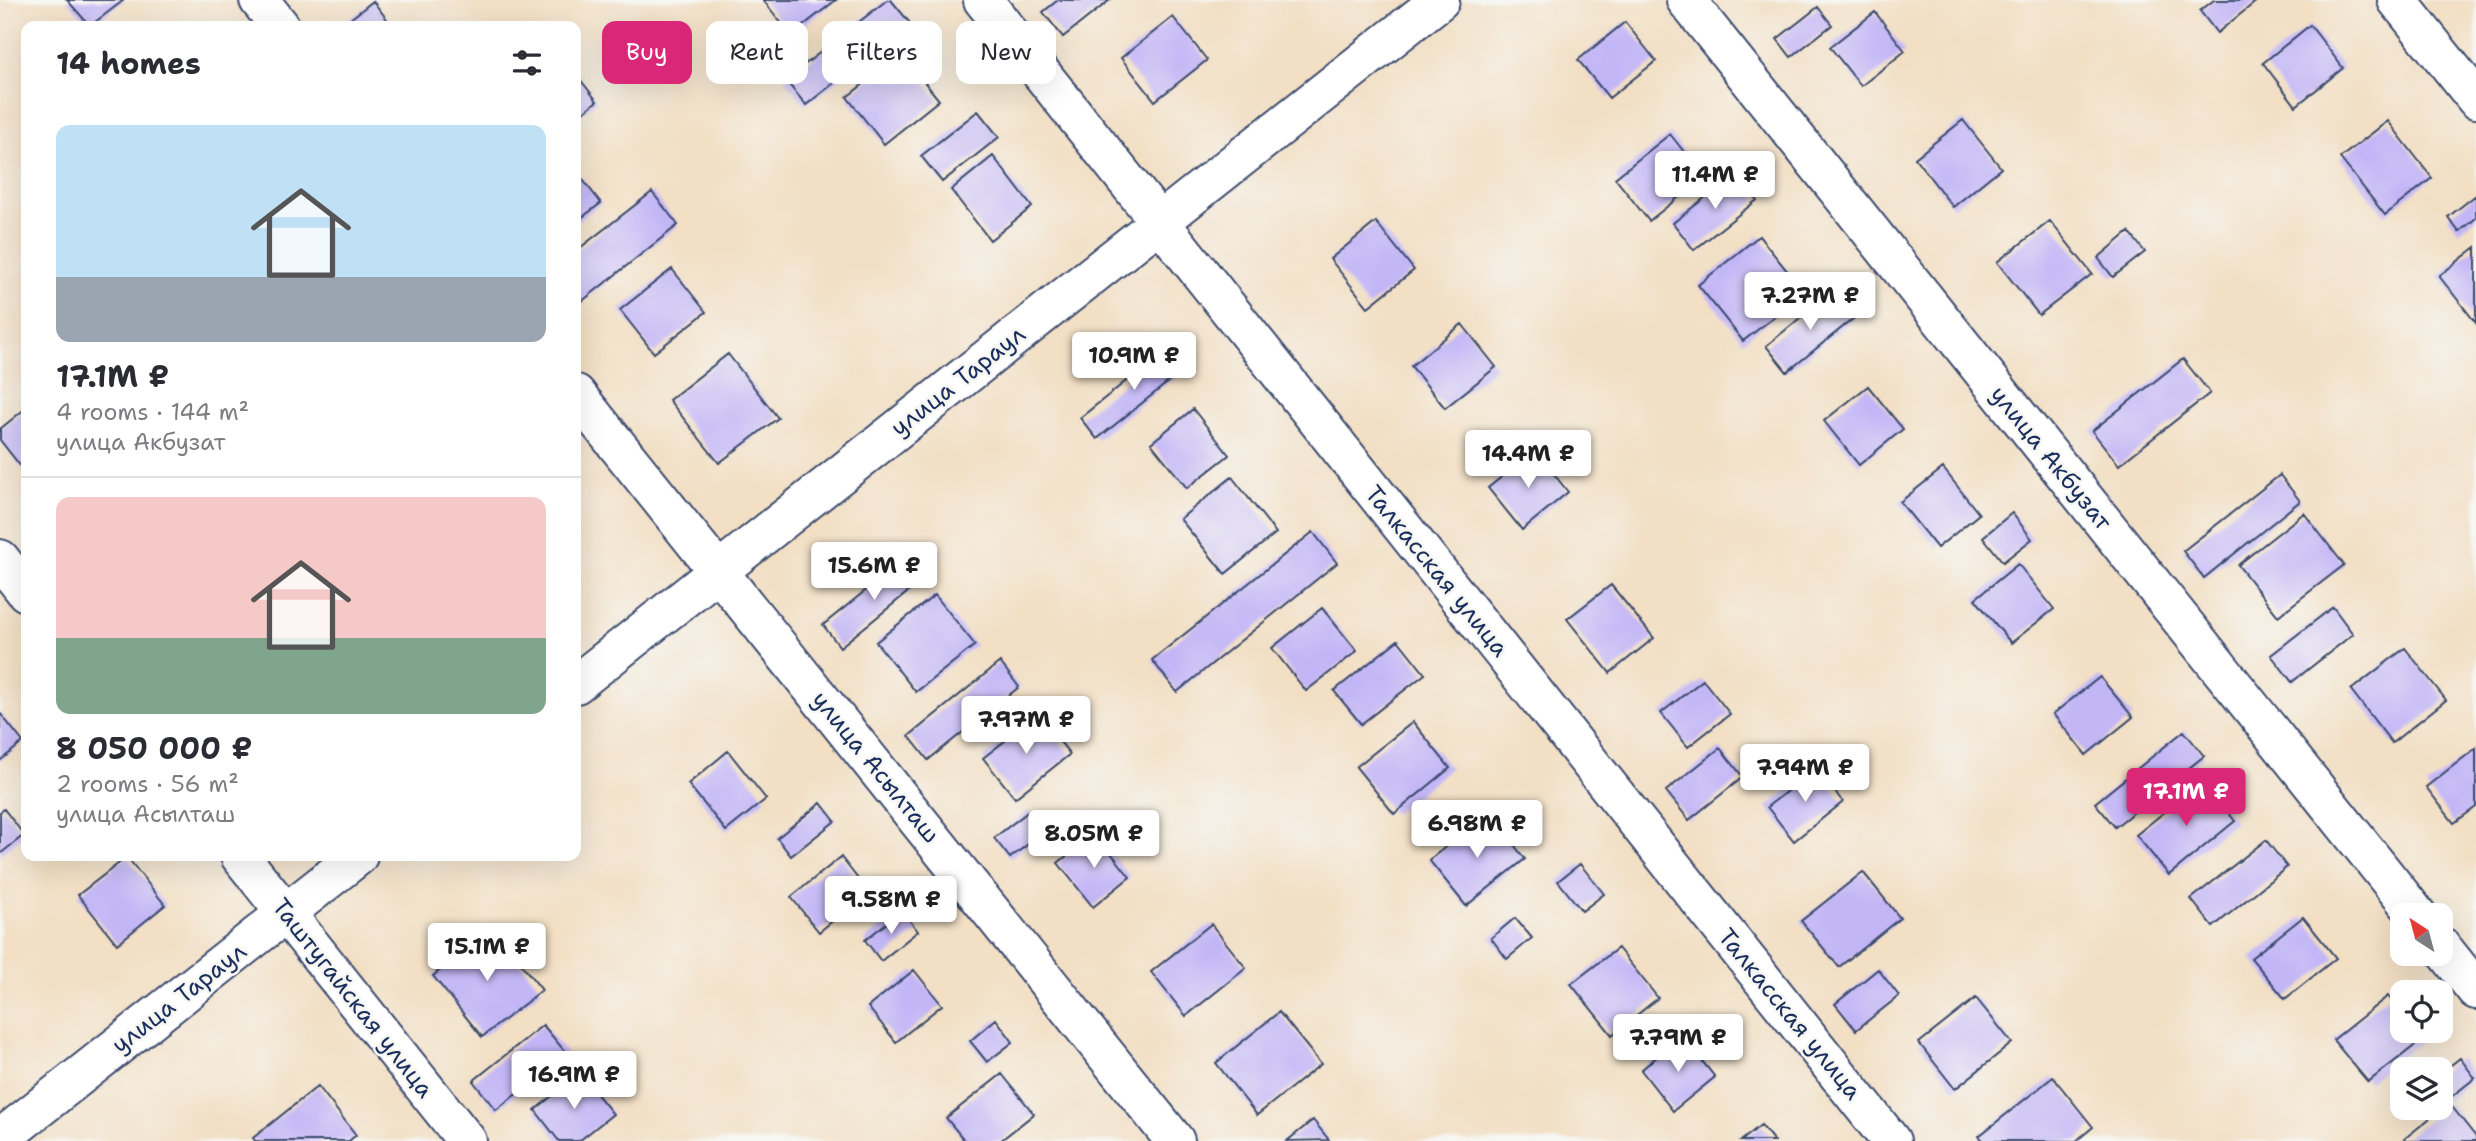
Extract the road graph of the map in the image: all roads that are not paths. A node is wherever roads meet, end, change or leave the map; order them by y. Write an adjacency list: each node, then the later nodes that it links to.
1 (259, 0): 6 (street)
2 (983, 0): 8 (street, Талкасская улица)
3 (1440, 0): 8 (street, улица Тараул)
4 (1686, 0): 16 (street, улица Акбузат)
5 (2397, 0): 7 (street)
6 (276, 21)
7 (2476, 99)
8 (1159, 222): 11 (street, улица Тараул); 23 (street, Талкасская улица)
9 (581, 400): 11 (street, улица Асылташ)
10 (0, 559): 12 (street)
11 (719, 571): 13 (street, улица Тараул); 22 (street, улица Асылташ)
12 (21, 586)
13 (581, 680)
14 (244, 861): 17 (street, Таштугайская улица)
15 (352, 861): 17 (street, улица Тараул)
16 (2407, 903)
17 (286, 913): 20 (street, улица Тараул); 21 (street, Таштугайская улица)
18 (2454, 962): 19 (street)
19 (2476, 989)
20 (0, 1139)
21 (467, 1141)
22 (1175, 1141)
23 (1891, 1141)

